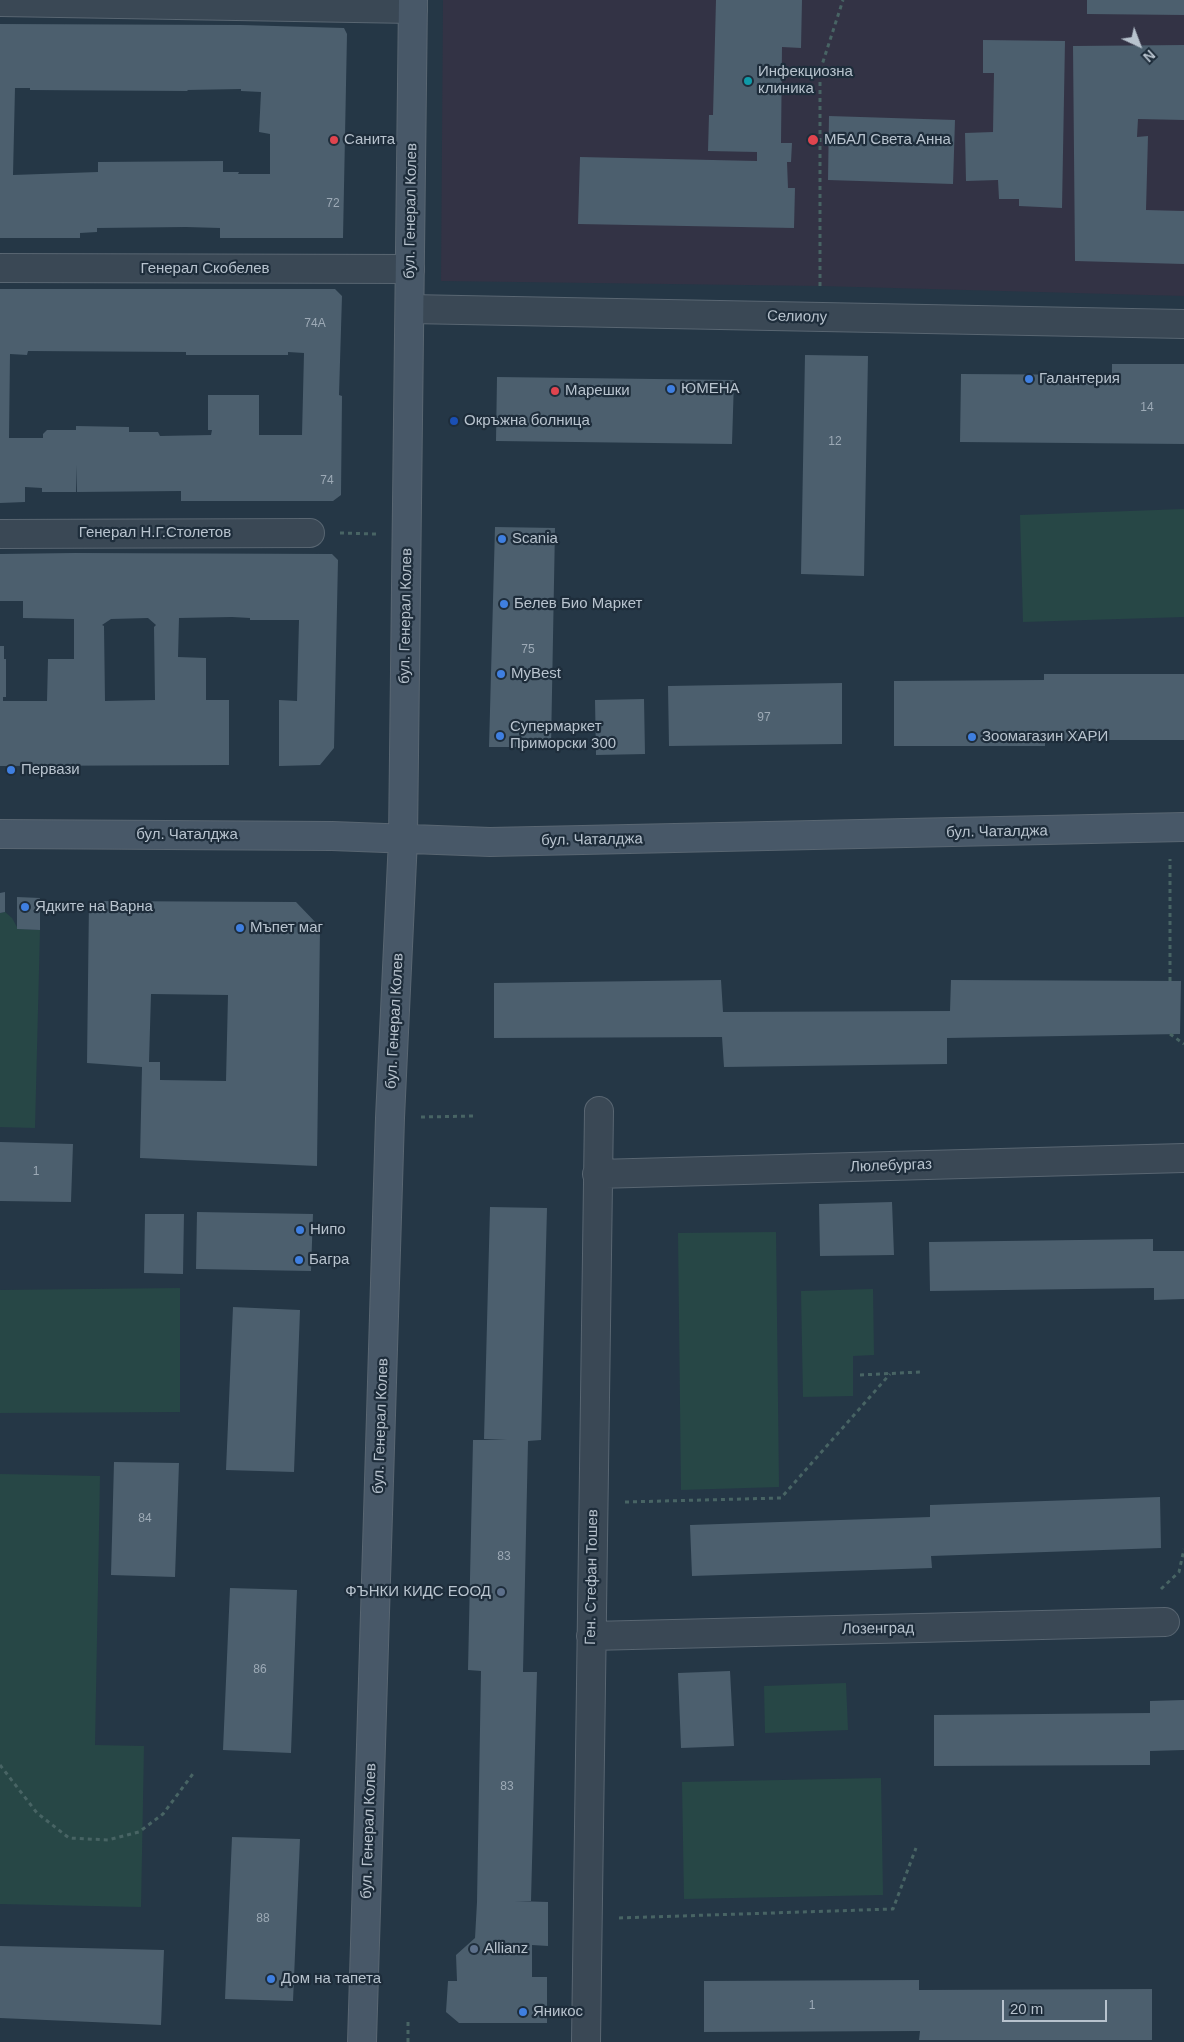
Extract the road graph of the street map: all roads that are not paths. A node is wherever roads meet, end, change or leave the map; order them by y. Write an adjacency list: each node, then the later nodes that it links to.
1 (0, 2): 2 (street)
2 (413, 4): 4 (street, бул. Генерал Колев)
3 (0, 268): 4 (street, Генерал Скобелев)
4 (410, 269): 5 (street, бул. Генерал Колев)
5 (410, 309): 6 (street, Селиолу); 11 (street, бул. Генерал Колев)
6 (1184, 324)
7 (310, 532): 8 (street, Генерал Н.Г.Столетов)
8 (0, 534)
9 (1177, 827): 11 (street, бул. Чаталджа)
10 (0, 834): 11 (street, бул. Чаталджа)
11 (403, 839): 17 (street, бул. Генерал Колев)
12 (599, 1111): 14 (street, Ген. Стефан Тошев)
13 (1184, 1158): 14 (street, Люлебургаз)
14 (597, 1174): 16 (street, Ген. Стефан Тошев)
15 (1165, 1622): 16 (street, Лозенград)
16 (591, 1636): 18 (street, Ген. Стефан Тошев)
17 (362, 2042)
18 (586, 2042)

